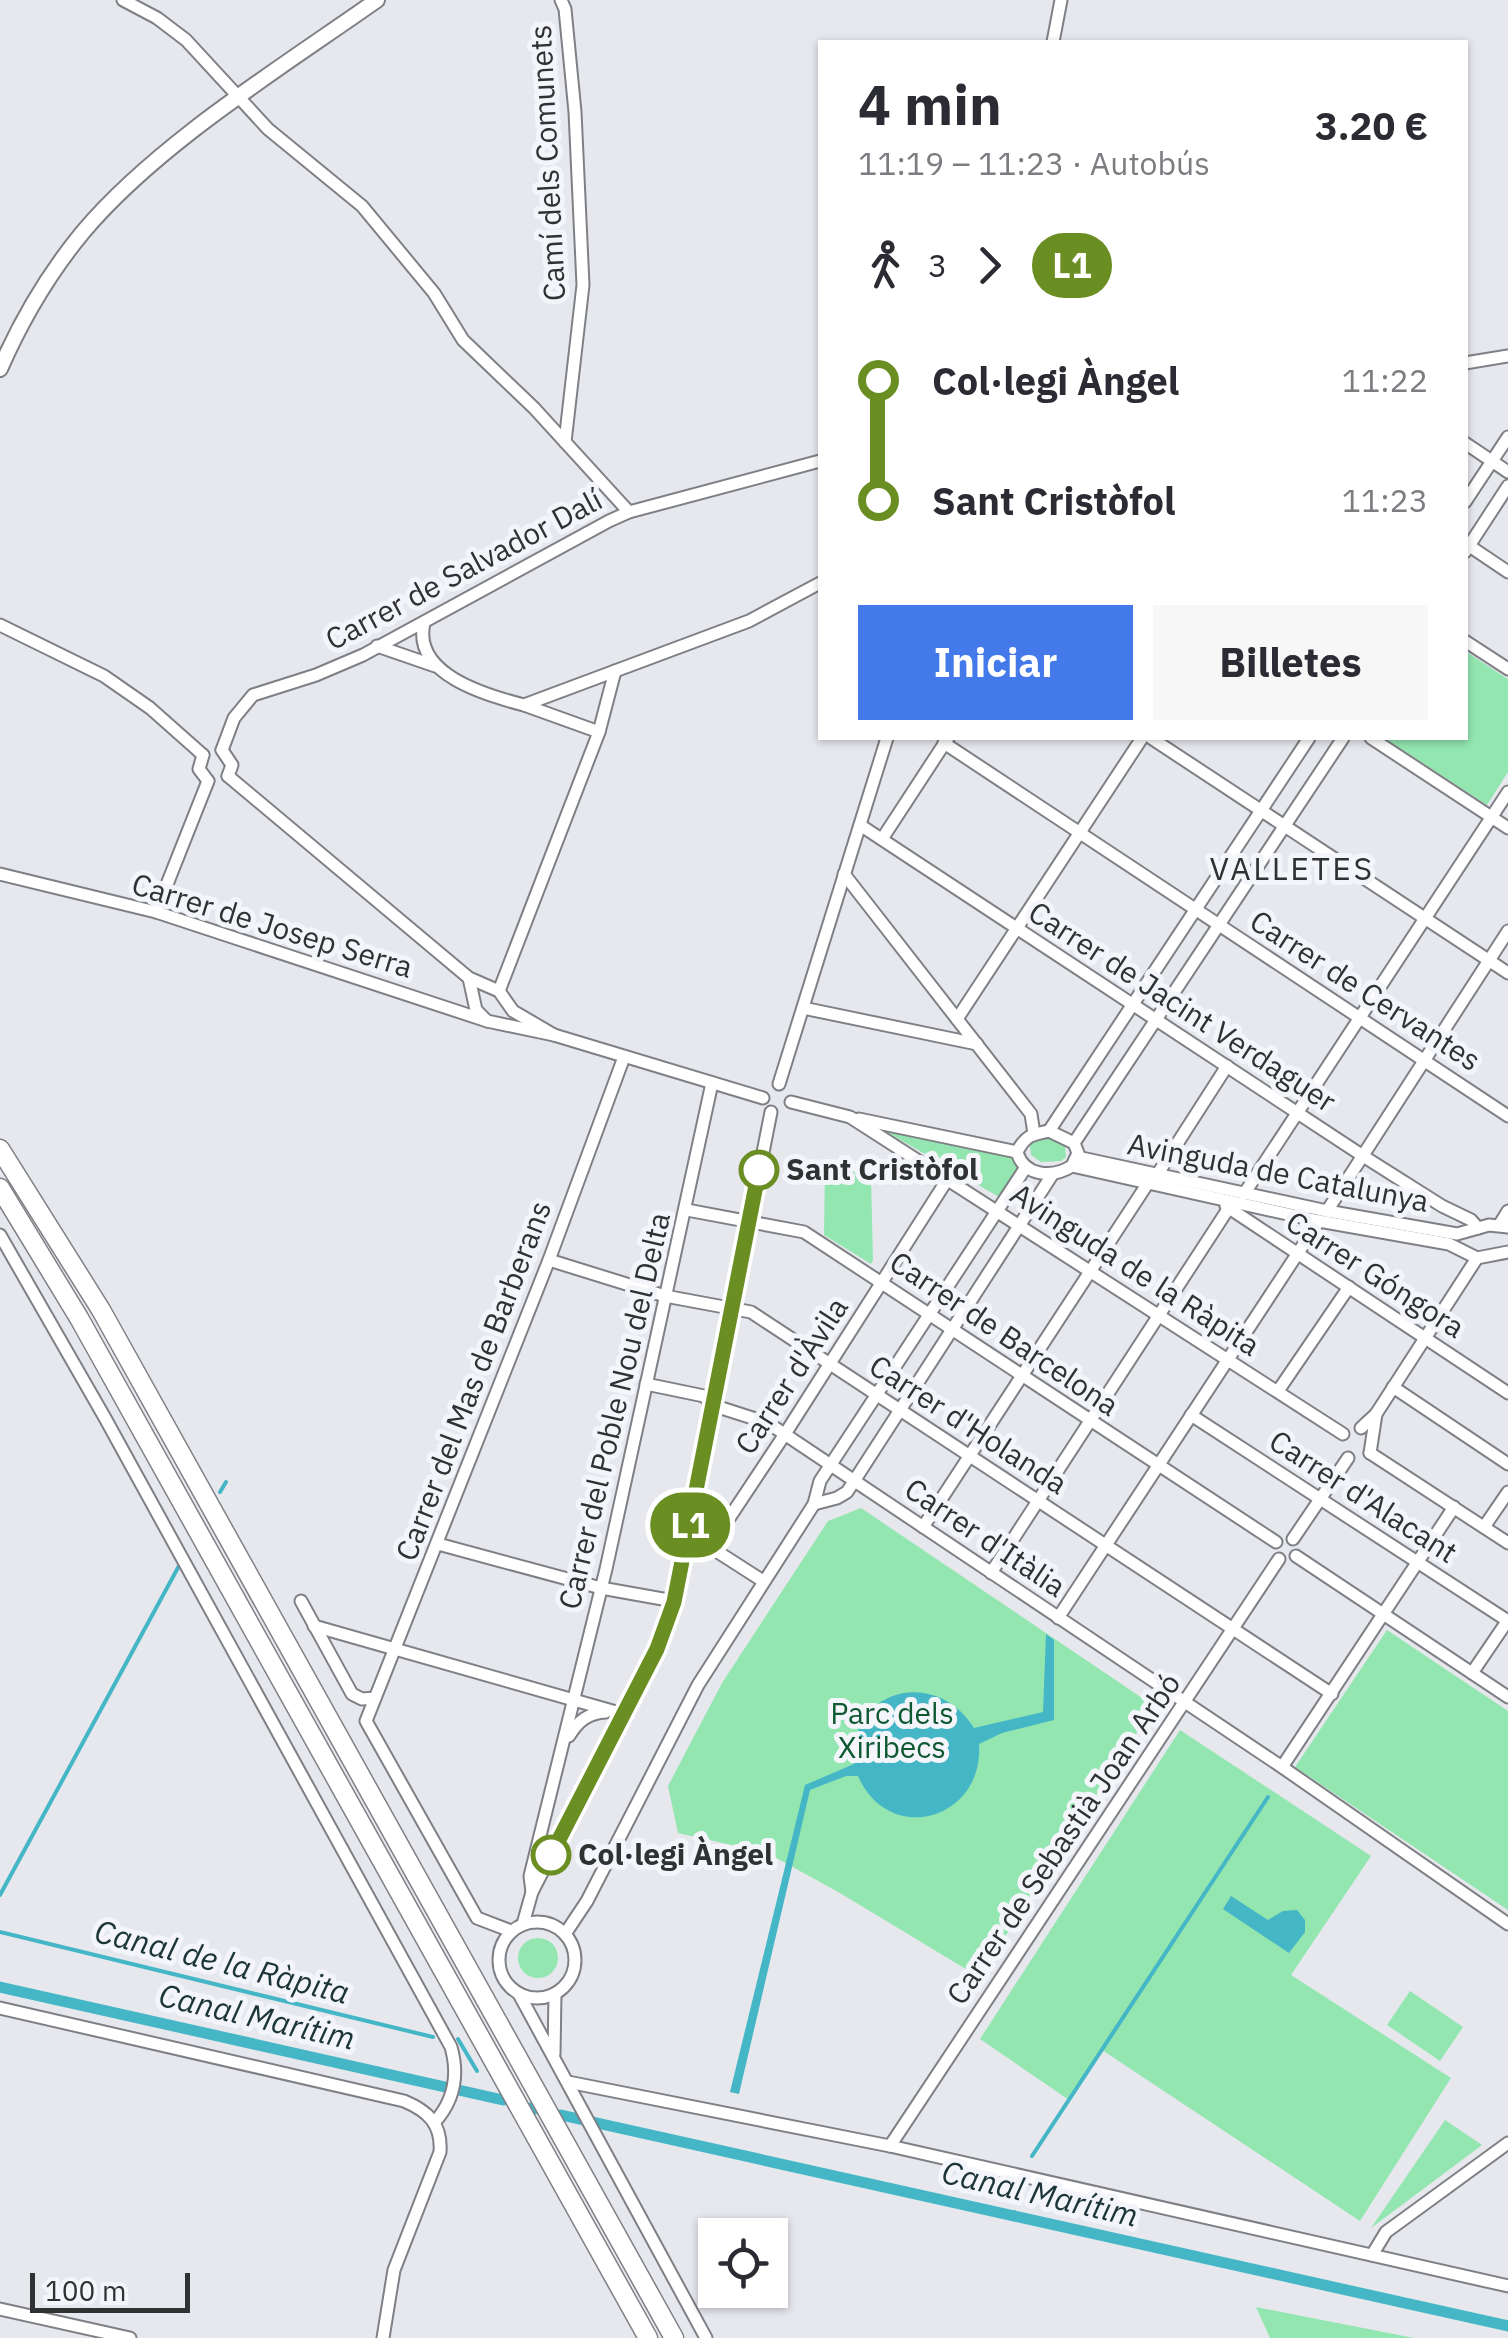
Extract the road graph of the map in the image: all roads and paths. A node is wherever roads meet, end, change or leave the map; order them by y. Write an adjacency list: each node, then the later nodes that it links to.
1 (123, 0): 6 (street)
2 (377, 0): 6 (main road)
3 (562, 0): 11 (street, Camí dels Comunets)
4 (1061, 0): 5 (street)
5 (1053, 40)
6 (241, 97): 9 (main road); 11 (street)
7 (1508, 356): 8 (street)
8 (1468, 363)
9 (0, 370)
10 (1508, 437): 13 (street)
11 (565, 442): 18 (street)
12 (1468, 446): 13 (street)
13 (1492, 461): 15 (street); 17 (street)
14 (818, 463): 18 (street, Carrer de Salvador Dalí)
15 (1508, 472)
16 (1508, 486): 19 (street)
17 (1468, 497)
18 (629, 512): 24 (street, Carrer de Salvador Dalí)
19 (1468, 544)
20 (1468, 548): 21 (street)
21 (1508, 572)
22 (818, 584): 29 (street)
23 (0, 623): 40 (street)
24 (424, 623): 26 (street, Carrer de Salvador Dalí); 27 (street)
25 (1468, 643): 28 (street)
26 (376, 646): 27 (street); 39 (street, Carrer de Salvador Dalí)
27 (435, 666): 30 (street)
28 (1508, 669)
29 (615, 672): 30 (street); 31 (street)
30 (524, 705): 31 (street)
31 (600, 732): 62 (street)
32 (885, 740): 46 (street)
33 (946, 740): 49 (street, Carrer de Cervantes); 50 (street)
34 (1141, 740): 49 (street)
35 (1154, 740): 44 (street)
36 (1308, 740): 44 (street)
37 (1342, 740): 47 (street)
38 (1374, 740): 45 (street)
39 (222, 750): 40 (street); 41 (street)
40 (203, 755): 42 (street)
41 (228, 776): 42 (street); 61 (street)
42 (207, 784): 54 (street)
43 (1508, 792): 45 (street)
44 (1261, 810): 47 (street); 53 (street)
45 (1491, 817): 48 (street); 55 (street)
46 (860, 824): 50 (street, Carrer de Jacint Verdaguer); 52 (street)
47 (1285, 826): 55 (street); 56 (street)
48 (1508, 828)
49 (1080, 832): 53 (street, Carrer de Cervantes); 57 (street)
50 (882, 839): 57 (street, Carrer de Jacint Verdaguer)
51 (0, 874): 54 (street, Carrer de Josep Serra)
52 (844, 874): 65 (street); 68 (street)
53 (1196, 909): 56 (street, Carrer de Cervantes); 64 (street)
54 (156, 912): 66 (street, Carrer de Josep Serra)
55 (1425, 918): 59 (street); 67 (street)
56 (1220, 925): 67 (street, Carrer de Cervantes); 69 (street)
57 (1017, 928): 64 (street, Carrer de Jacint Verdaguer); 68 (street)
58 (1508, 931): 59 (street)
59 (1489, 961): 60 (street); 74 (street)
60 (1508, 974)
61 (469, 978): 62 (street); 63 (street)
62 (500, 994): 63 (street); 70 (street); 71 (street)
63 (476, 1003): 66 (street); 70 (street)
64 (1132, 1004): 69 (street, Carrer de Jacint Verdaguer); 84 (street)
65 (803, 1008): 72 (street); 77 (street)
66 (454, 1009): 70 (street, Carrer de Josep Serra)
67 (1359, 1016): 74 (street, Carrer de Cervantes); 81 (street)
68 (957, 1019): 72 (street)
69 (1157, 1020): 75 (street, Carrer de Jacint Verdaguer); 86 (street)
70 (490, 1021): 71 (street, Carrer de Josep Serra)
71 (554, 1035): 73 (street)
72 (977, 1044): 85 (street)
73 (624, 1057): 76 (street); 111 (street, Carrer del Mas de Barberans)
74 (1424, 1060): 82 (street, Carrer de Cervantes); 89 (street)
75 (1227, 1066): 81 (street, Carrer de Jacint Verdaguer); 93 (street)
76 (712, 1083): 78 (street); 98 (street, Carrer del Poble Nou del Delta)
77 (779, 1084): 78 (street); 79 (street)
78 (762, 1098): 80 (street)
79 (791, 1102): 80 (street); 83 (street, Avinguda de la Ràpita)
80 (772, 1112): 102 (street)
81 (1297, 1112): 89 (street, Carrer de Jacint Verdaguer); 96 (street)
82 (1508, 1116)
83 (850, 1117): 88 (street); 94 (street, Avinguda de la Ràpita)
84 (1050, 1132): 85 (street); 86 (street)
85 (1034, 1134): 88 (street)
86 (1074, 1143): 90 (street)
87 (0, 1150): 203 (highway)
88 (1017, 1152): 91 (street)
89 (1363, 1156): 101 (street); 105 (street, Carrer de Jacint Verdaguer)
90 (1075, 1162): 92 (street); 93 (street, Avinguda de Catalunya)
91 (1026, 1166): 92 (street); 99 (street)
92 (1052, 1175): 103 (street)
93 (1152, 1179): 96 (street, Avinguda de Catalunya); 97 (street, Carrer Góngora); 112 (street)
94 (947, 1180): 99 (street, Avinguda de la Ràpita); 113 (street, Carrer d'Àvila)
95 (0, 1188): 202 (highway)
96 (1244, 1194): 101 (street, Avinguda de Catalunya)
97 (1230, 1205): 101 (street); 108 (street, Carrer Góngora); 118 (street)
98 (686, 1210): 102 (street, Carrer de Barcelona); 115 (street, Carrer del Poble Nou del Delta)
99 (996, 1211): 103 (street, Avinguda de la Ràpita); 117 (street)
100 (1508, 1211): 104 (street)
101 (1323, 1216): 105 (street, Avinguda de Catalunya); 107 (street); 108 (street)
102 (748, 1220): 113 (street, Carrer de Barcelona); 116 (street)
103 (1020, 1225): 112 (street, Avinguda de la Ràpita); 119 (street)
104 (1504, 1225): 105 (street, Avinguda de Catalunya)
105 (1473, 1230): 107 (street)
106 (0, 1235): 194 (street)
107 (1464, 1249): 110 (street)
108 (1298, 1254): 114 (street, Carrer Góngora); 121 (street)
109 (1507, 1254): 110 (street)
110 (1477, 1258): 120 (street)
111 (549, 1260): 115 (street, Carrer d'Holanda); 156 (street, Carrer del Mas de Barberans)
112 (1092, 1271): 118 (street, Avinguda de la Ràpita); 123 (street)
113 (882, 1284): 117 (street, Carrer de Barcelona); 122 (street, Carrer d'Àvila)
114 (1348, 1287): 120 (street, Carrer Góngora); 127 (street)
115 (666, 1296): 116 (street, Carrer d'Holanda); 124 (street, Carrer del Poble Nou del Delta)
116 (730, 1307): 122 (street, Carrer d'Holanda); 129 (street)
117 (929, 1315): 119 (street, Carrer de Barcelona); 128 (street)
118 (1159, 1315): 121 (street, Avinguda de la Ràpita); 133 (street)
119 (952, 1330): 123 (street, Carrer de Barcelona); 130 (street)
120 (1426, 1338): 125 (street); 126 (street, Carrer Góngora)
121 (1227, 1359): 127 (street, Avinguda de la Ràpita); 131 (street)
122 (830, 1364): 128 (street, Carrer d'Holanda); 135 (street, Carrer d'Àvila)
123 (1022, 1377): 133 (street, Carrer de Barcelona); 139 (street)
124 (646, 1384): 129 (street, Carrer d'Itàlia); 164 (street, Carrer del Poble Nou del Delta)
125 (1393, 1387): 132 (street); 141 (street)
126 (1507, 1390)
127 (1278, 1391): 136 (street, Avinguda de la Ràpita)
128 (877, 1395): 130 (street, Carrer d'Holanda); 142 (street)
129 (712, 1405): 135 (street, Carrer d'Itàlia); 153 (street)
130 (900, 1410): 139 (street, Carrer d'Holanda); 144 (street)
131 (1190, 1414): 143 (street); 146 (street, Carrer d'Alacant)
132 (1376, 1414): 134 (street); 137 (street)
133 (1091, 1422): 143 (street, Carrer de Barcelona); 147 (street)
134 (1361, 1428): 136 (street); 137 (street)
135 (786, 1434): 142 (street, Carrer d'Itàlia); 158 (street, Carrer d'Àvila)
136 (1343, 1434): 140 (street)
137 (1372, 1437): 138 (street)
138 (1370, 1453): 140 (street); 149 (street)
139 (970, 1456): 147 (street, Carrer d'Holanda); 150 (street)
140 (1348, 1458): 146 (street)
141 (1508, 1464)
142 (830, 1465): 144 (street, Carrer d'Itàlia); 148 (street)
143 (1157, 1466): 154 (street, Carrer de Barcelona); 157 (street)
144 (854, 1480): 148 (street); 150 (street, Carrer d'Itàlia)
145 (1508, 1492): 151 (street)
146 (1320, 1500): 152 (street); 161 (street, Carrer d'Alacant)
147 (1038, 1501): 157 (street, Carrer d'Holanda); 162 (street)
148 (814, 1504): 163 (street)
149 (1454, 1507): 151 (street); 161 (street)
150 (923, 1527): 162 (street, Carrer d'Itàlia)
151 (1484, 1528): 155 (street)
152 (1292, 1539): 154 (street); 159 (street)
153 (687, 1541): 158 (street); 166 (street)
154 (1276, 1542): 160 (street)
155 (1508, 1543)
156 (438, 1544): 164 (street); 174 (street, Carrer del Mas de Barberans)
157 (1106, 1546): 168 (street); 171 (street, Carrer d'Holanda)
158 (710, 1547): 163 (street)
159 (1296, 1556): 160 (street); 167 (street)
160 (1279, 1559): 171 (street, Carrer de Sebastià Joan Arbó)
161 (1418, 1562): 167 (street); 169 (street, Carrer d'Alacant)
162 (991, 1572): 168 (street, Carrer d'Itàlia)
163 (763, 1581): 188 (street)
164 (601, 1588): 166 (street); 179 (street, Carrer del Poble Nou del Delta)
165 (301, 1601): 170 (street)
166 (674, 1602): 181 (street)
167 (1383, 1616): 175 (street); 176 (street)
168 (1058, 1618): 180 (street, Carrer d'Itàlia)
169 (1508, 1621): 175 (street)
170 (314, 1626): 172 (street); 173 (street)
171 (1233, 1630): 176 (street, Carrer d'Holanda); 180 (street, Carrer de Sebastià Joan Arbó)
172 (341, 1633): 173 (street); 174 (street)
173 (326, 1647): 178 (street)
174 (395, 1648): 178 (street, Carrer del Mas de Barberans); 179 (street)
175 (1472, 1673): 177 (street)
176 (1332, 1694): 183 (street)
177 (1508, 1697)
178 (375, 1698): 187 (street, Carrer del Mas de Barberans)
179 (574, 1700): 181 (street); 182 (street, Carrer del Poble Nou del Delta)
180 (1185, 1703): 183 (street, Carrer d'Itàlia); 196 (street, Carrer de Sebastià Joan Arbó)
181 (623, 1714): 182 (street, Carrer del Poble Nou del Delta); 184 (street)
182 (562, 1748): 184 (street, Carrer del Poble Nou del Delta)
183 (1282, 1767): 186 (street, Carrer d'Itàlia)
184 (532, 1892): 185 (street)
185 (523, 1924): 187 (street); 188 (street)
186 (1508, 1924)
187 (511, 1932): 189 (street)
188 (565, 1934): 190 (street)
189 (520, 1994): 190 (street); 192 (street)
190 (555, 1994): 192 (street)
191 (0, 2008): 194 (street)
192 (554, 2058): 193 (street)
193 (568, 2082): 196 (street); 204 (street)
194 (434, 2123): 201 (street)
195 (1508, 2143): 197 (street)
196 (890, 2146): 197 (street)
197 (1372, 2255): 198 (street)
198 (1508, 2286)
199 (0, 2310): 200 (street)
200 (130, 2338)
201 (384, 2338)
202 (648, 2338)
203 (674, 2338)
204 (706, 2338)

